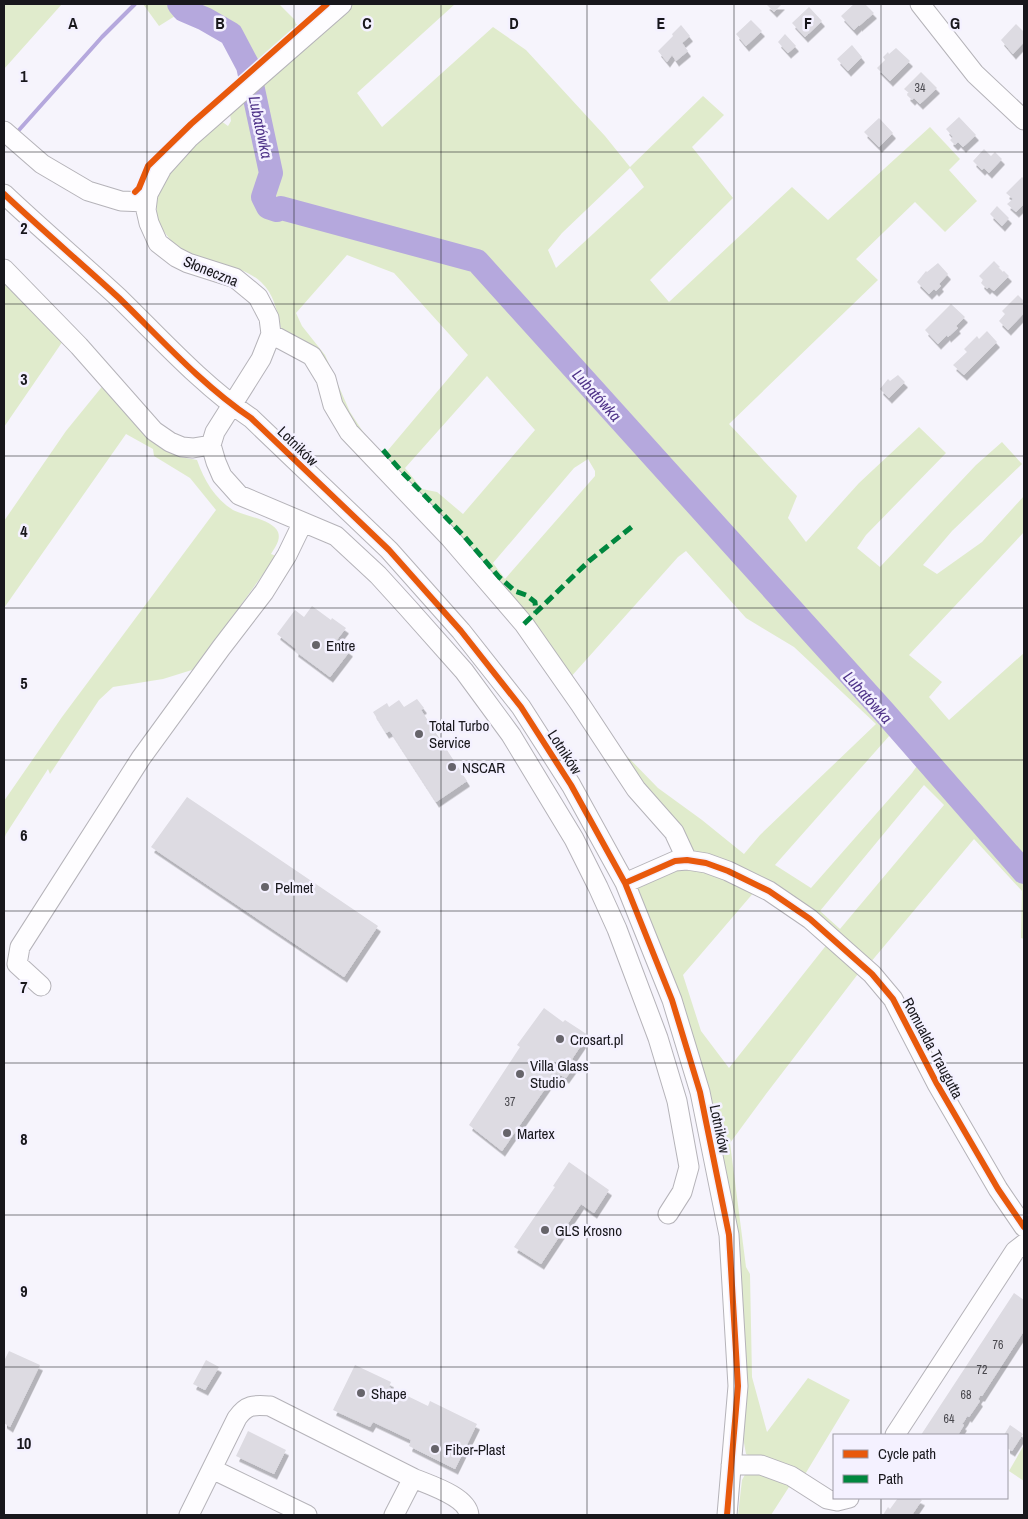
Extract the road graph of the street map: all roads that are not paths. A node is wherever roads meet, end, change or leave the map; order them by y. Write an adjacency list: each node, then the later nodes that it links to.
1 (342, 4): 6 (street)
2 (920, 4): 3 (street)
3 (1024, 120)
4 (4, 132): 6 (street)
5 (4, 194): 9 (street, Lotników)
6 (146, 202): 8 (street, Słoneczna)
7 (4, 269): 10 (street)
8 (271, 334): 9 (street); 12 (street)
9 (232, 406): 10 (street); 13 (street, Lotników)
10 (210, 445): 11 (street)
11 (303, 522): 14 (street); 15 (street)
12 (687, 860): 13 (street, Romualda Traugutta); 16 (street, Romualda Traugutta)
13 (626, 883): 19 (street, Lotników)
14 (41, 986)
15 (668, 1214)
16 (1024, 1227)
17 (1024, 1244): 18 (street)
18 (897, 1434)
19 (731, 1465): 22 (street); 27 (street, Lotników)
20 (212, 1469): 21 (street); 23 (street); 24 (street)
21 (413, 1478): 25 (street); 26 (street)
22 (844, 1499)
23 (189, 1515)
24 (307, 1515)
25 (394, 1515)
26 (470, 1515)
27 (727, 1515)

